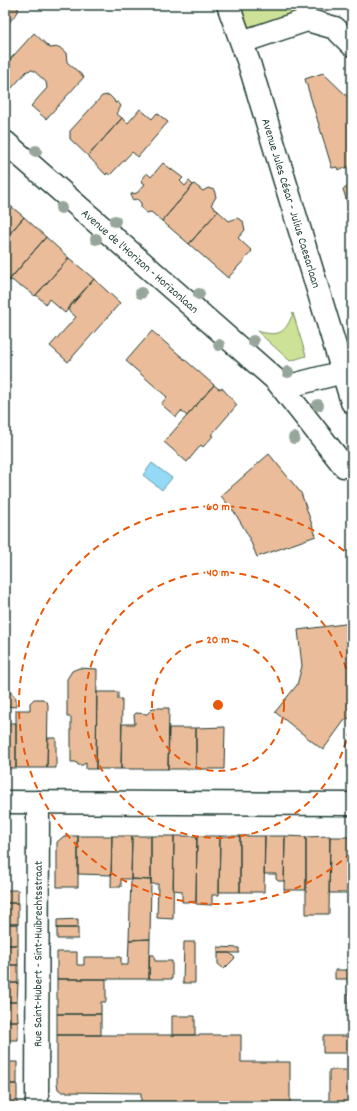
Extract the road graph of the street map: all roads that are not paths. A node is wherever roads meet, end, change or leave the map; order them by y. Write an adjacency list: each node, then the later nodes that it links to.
1 (228, 5): 3 (street, Avenue Jules César - Julius Caesarlaan)
2 (305, 12): 3 (street); 4 (street)
3 (242, 42): 6 (street, Avenue Jules César - Julius Caesarlaan)
4 (352, 45)
5 (5, 142): 7 (street, Avenue de l'Horizon - Horizonlaan)
6 (342, 372): 7 (street, Avenue de l'Horizon - Horizonlaan); 8 (street, Avenue Jules César - Julius Caesarlaan)
7 (276, 380): 9 (street, Avenue de l'Horizon - Horizonlaan)
8 (352, 402)
9 (352, 464)
10 (5, 802): 11 (street)
11 (38, 802): 12 (street); 13 (street, Rue Saint-Hubert - Sint-Huibrechtsstraat)
12 (352, 804)
13 (37, 1106)

